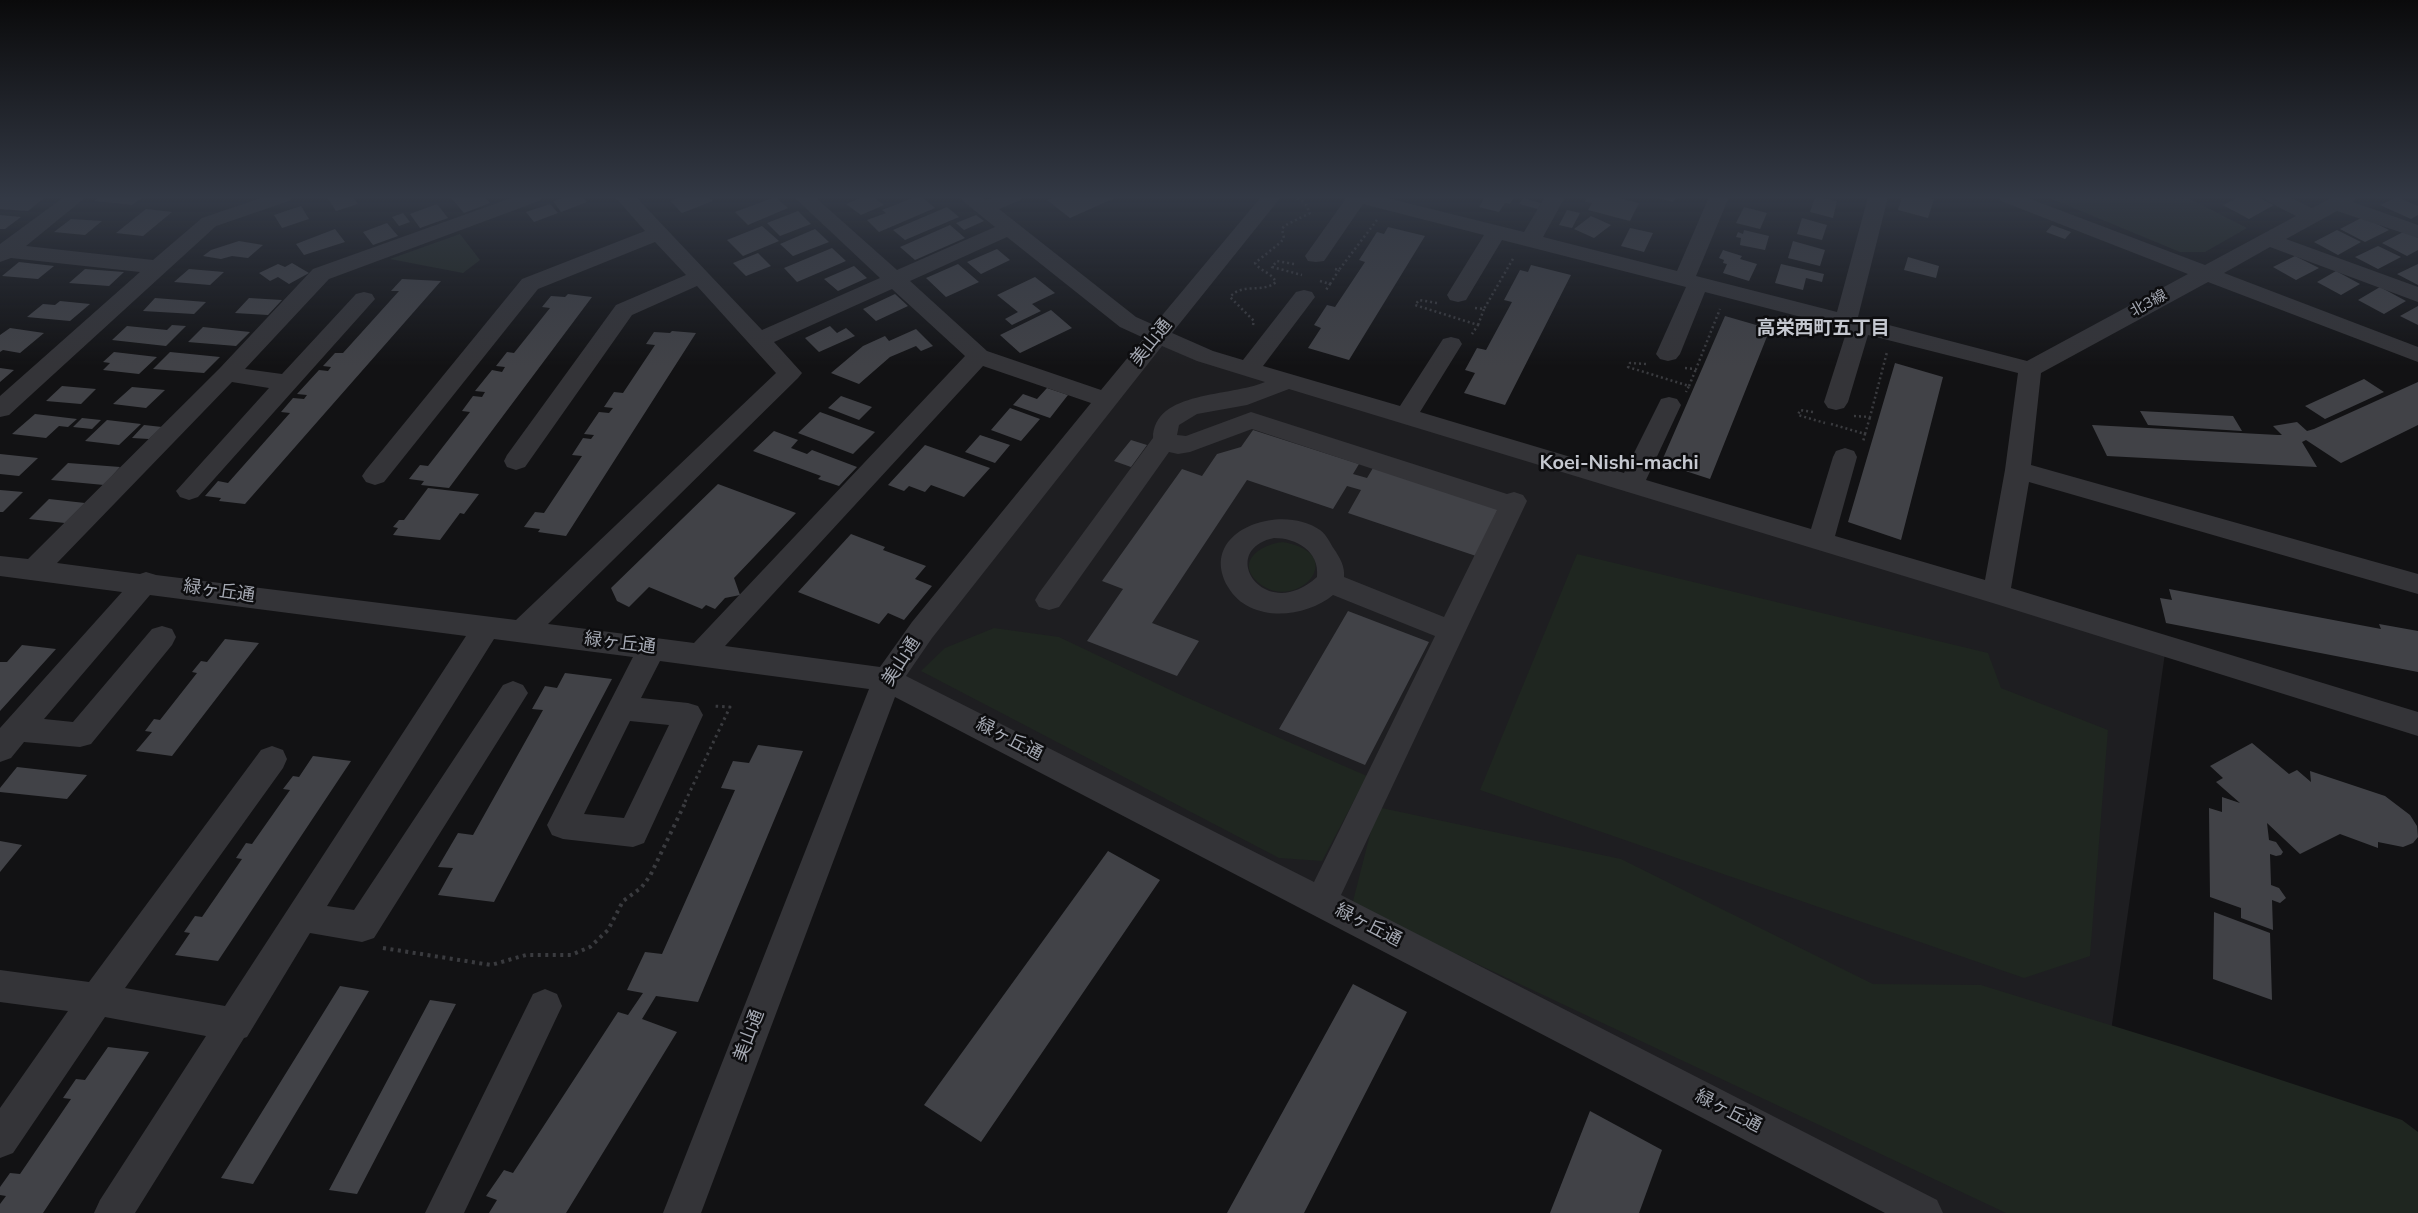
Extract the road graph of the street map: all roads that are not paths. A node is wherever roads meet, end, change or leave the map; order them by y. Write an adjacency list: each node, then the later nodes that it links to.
1 (18, 254): 17 (street)
2 (172, 254): 17 (street)
3 (376, 254): 35 (street)
4 (607, 254): 47 (street)
5 (678, 254): 19 (street)
6 (866, 254): 20 (street)
7 (953, 254): 20 (street)
8 (1042, 254): 27 (street)
9 (1224, 254): 27 (street, 美山通)
10 (1486, 254): 25 (street)
11 (1580, 254): 21 (street)
12 (1700, 254): 21 (street)
13 (1866, 254): 26 (street)
14 (2156, 254): 18 (street)
15 (2244, 254): 18 (street, 北3線)
16 (2307, 254): 22 (street)
17 (156, 267): 40 (street)
18 (2206, 273): 31 (street); 34 (street, 北3線)
19 (700, 277): 28 (street); 45 (street)
20 (895, 280): 28 (street); 32 (street)
21 (1691, 282): 26 (street); 30 (street)
22 (2418, 295)
23 (1304, 297): 33 (street)
24 (364, 299): 37 (street)
25 (1462, 301)
26 (1852, 324): 34 (street); 41 (street)
27 (1157, 336): 33 (street); 38 (street, 美山通)
28 (759, 340): 60 (street)
29 (1459, 342): 42 (street)
30 (1668, 354)
31 (2418, 355)
32 (979, 356): 38 (street); 63 (street)
33 (1238, 365): 36 (street)
34 (2030, 369): 46 (street)
35 (226, 374): 37 (street); 52 (street)
36 (1288, 380): 42 (street); 43 (street)
37 (287, 383): 49 (street)
38 (1107, 400): 64 (street, 美山通)
39 (1669, 405): 48 (street)
40 (0, 409)
41 (1835, 410)
42 (1406, 416): 48 (street)
43 (1164, 439): 57 (street); 59 (street)
44 (1854, 450): 50 (street)
45 (516, 462)
46 (2018, 470): 55 (street); 56 (street)
47 (375, 476)
48 (1631, 485): 50 (street)
49 (189, 491)
50 (1820, 542): 56 (street)
51 (0, 566): 52 (street, 緑ヶ丘通)
52 (34, 570): 53 (street, 緑ヶ丘通)
53 (146, 582): 58 (street, 緑ヶ丘通); 68 (street)
54 (1329, 582): 59 (street)
55 (2418, 584)
56 (1996, 594): 67 (street)
57 (1049, 600)
58 (487, 627): 60 (street, 緑ヶ丘通); 72 (street)
59 (1451, 631): 71 (street)
60 (521, 633): 62 (street, 緑ヶ丘通)
61 (162, 637): 68 (street)
62 (652, 648): 63 (street, 緑ヶ丘通); 66 (street)
63 (701, 654): 64 (street, 緑ヶ丘通)
64 (887, 680): 71 (street, 緑ヶ丘通); 80 (street, 美山通)
65 (513, 693): 72 (street)
66 (622, 708): 66 (street)
67 (2418, 724)
68 (19, 729): 69 (street)
69 (0, 750)
70 (272, 759): 74 (street)
71 (1321, 902): 81 (street, 緑ヶ丘通)
72 (304, 917): 76 (street)
73 (0, 986): 74 (street)
74 (97, 999): 76 (street); 77 (street)
75 (545, 1006): 79 (street)
76 (235, 1025): 78 (street)
77 (0, 1140)
78 (113, 1213)
79 (444, 1213)
80 (682, 1213)
81 (1924, 1213)

